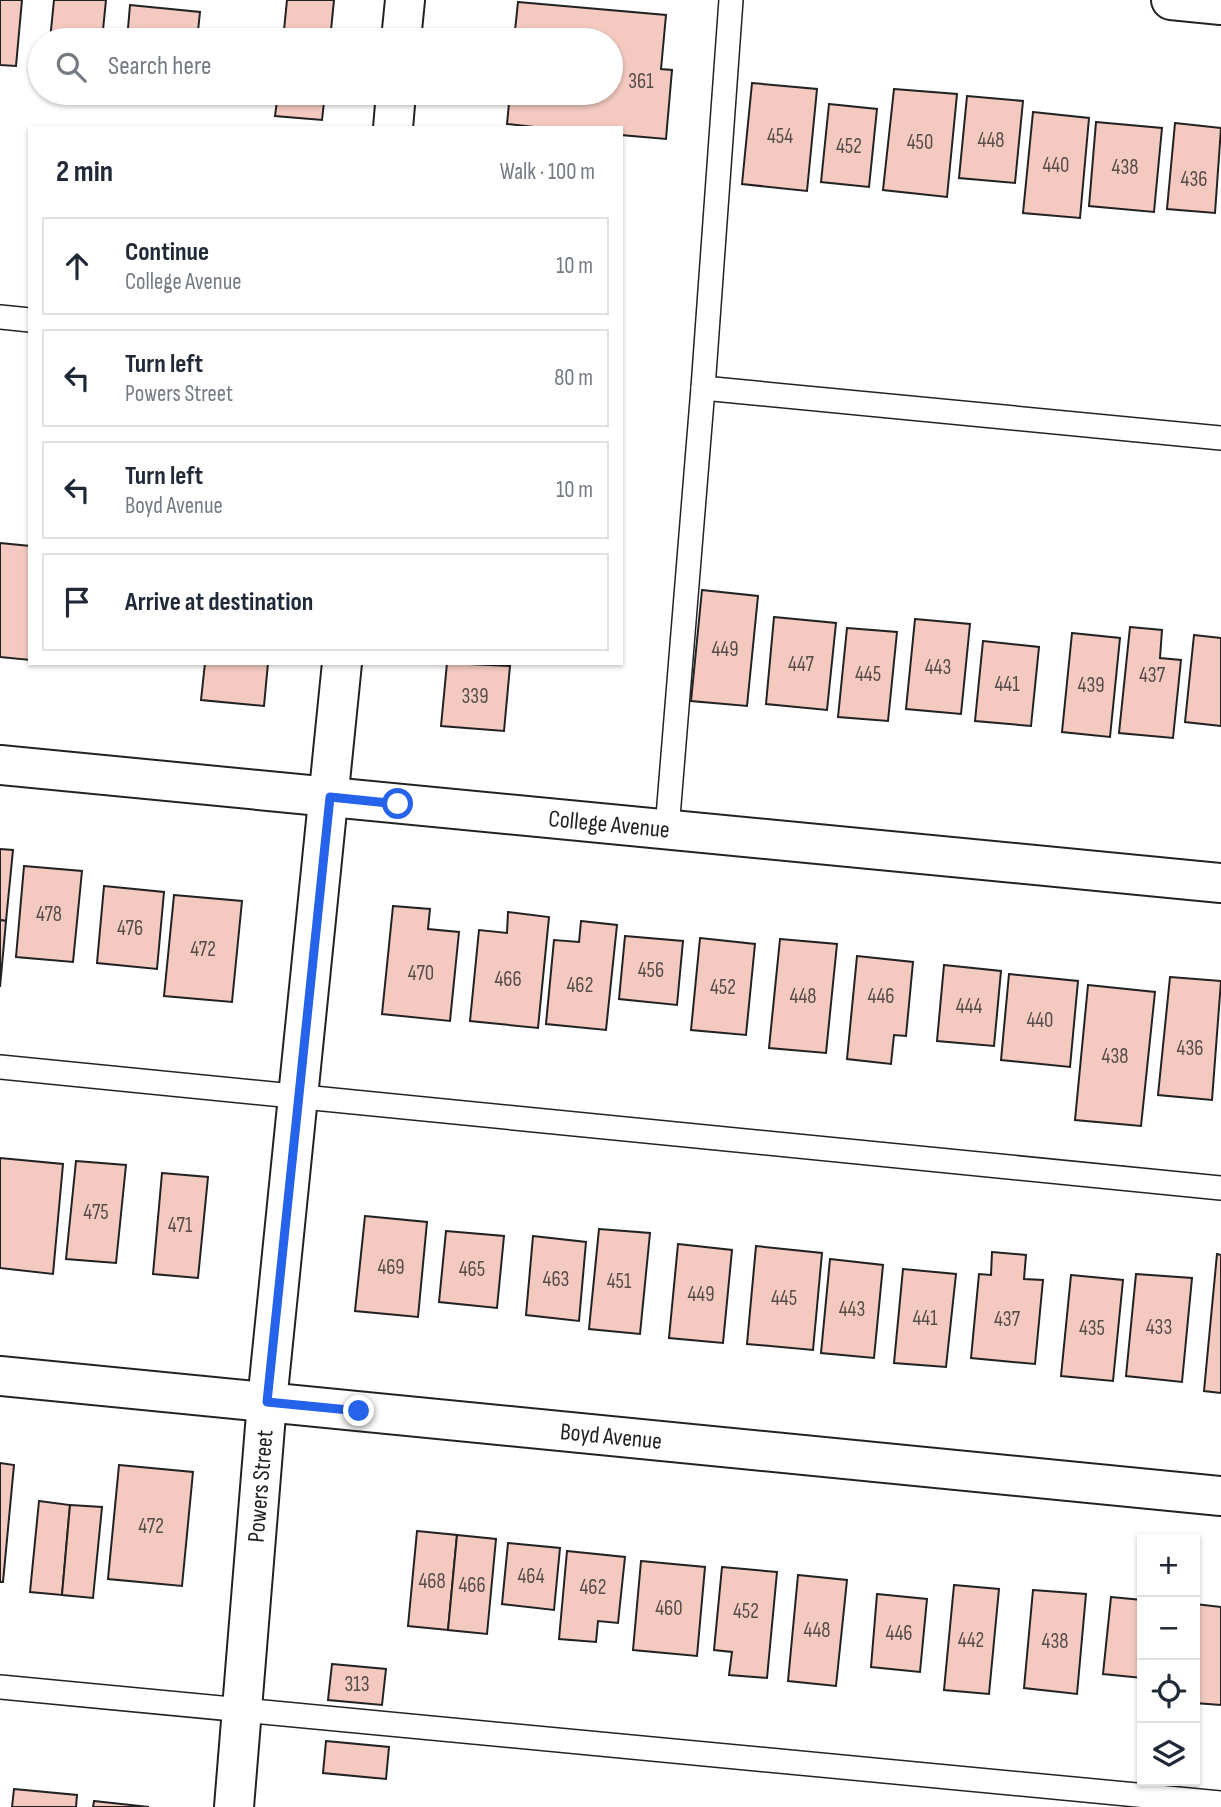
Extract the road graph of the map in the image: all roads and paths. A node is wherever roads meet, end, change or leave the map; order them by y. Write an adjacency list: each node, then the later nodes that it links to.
1 (405, 0): 5 (street)
2 (731, 0): 10 (lane)
3 (1171, 0): 4 (street)
4 (1221, 5)
5 (402, 28)
6 (395, 105): 7 (street)
7 (393, 126)
8 (0, 317): 9 (lane)
9 (28, 320)
10 (704, 388): 11 (lane); 15 (lane)
11 (1221, 438)
12 (342, 665): 14 (street, Powers Street)
13 (0, 765): 14 (street, College Avenue)
14 (330, 797): 15 (street, College Avenue); 18 (street, Powers Street)
15 (667, 829): 16 (street, College Avenue)
16 (1221, 883)
17 (0, 1067): 18 (lane)
18 (298, 1096): 19 (lane); 21 (street, Powers Street)
19 (1221, 1188)
20 (0, 1376): 21 (street, Boyd Avenue)
21 (267, 1402): 22 (street, Boyd Avenue); 24 (street, Powers Street)
22 (1221, 1496)
23 (0, 1687): 24 (lane)
24 (243, 1711): 25 (lane); 26 (street, Powers Street)
25 (1221, 1803)
26 (234, 1807)

